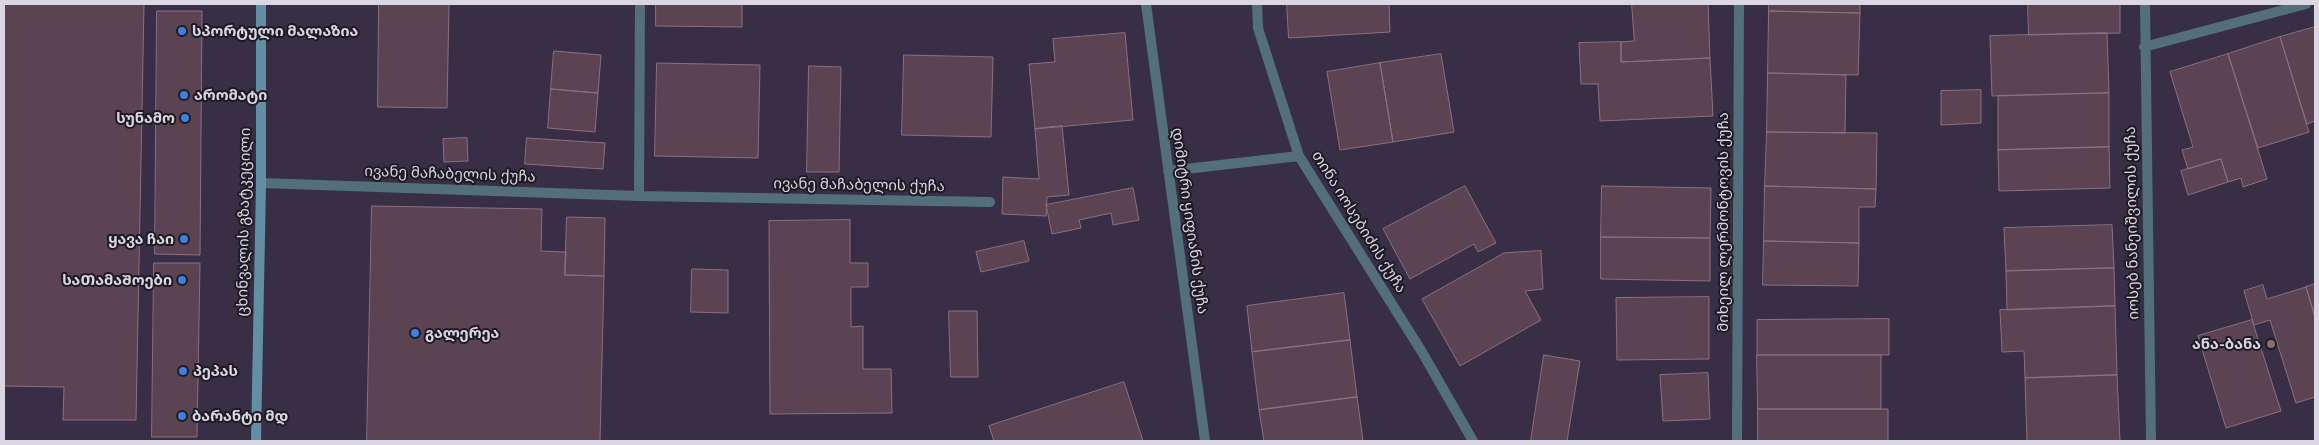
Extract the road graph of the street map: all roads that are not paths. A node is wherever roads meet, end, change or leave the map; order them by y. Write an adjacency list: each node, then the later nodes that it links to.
1 (261, 4): 11 (main road, ცხინვალის გზატკეცილი)
2 (640, 4): 12 (street)
3 (1146, 4): 10 (street, დიმიტრი ყიფიანის ქუჩა)
4 (1257, 4): 9 (street, თინა იოსებიძის ქუჩა)
5 (1739, 4): 17 (street, მიხეილ ლერმონტოვის ქუჩა)
6 (2145, 4): 8 (street, იოსებ ნანეიშვილის ქუჩა)
7 (2306, 4): 8 (street)
8 (2144, 47): 18 (street, იოსებ ნანეიშვილის ქუჩა)
9 (1299, 156): 10 (street); 16 (street, თინა იოსებიძის ქუჩა)
10 (1168, 171): 15 (street, დიმიტრი ყიფიანის ქუჩა)
11 (261, 183): 12 (street, ივანე მაჩაბელის ქუჩა); 14 (main road, ცხინვალის გზატკეცილი)
12 (639, 196): 13 (street, ივანე მაჩაბელის ქუჩა)
13 (990, 202)
14 (256, 441)
15 (1205, 441)
16 (1473, 441)
17 (1737, 441)
18 (2151, 441)

